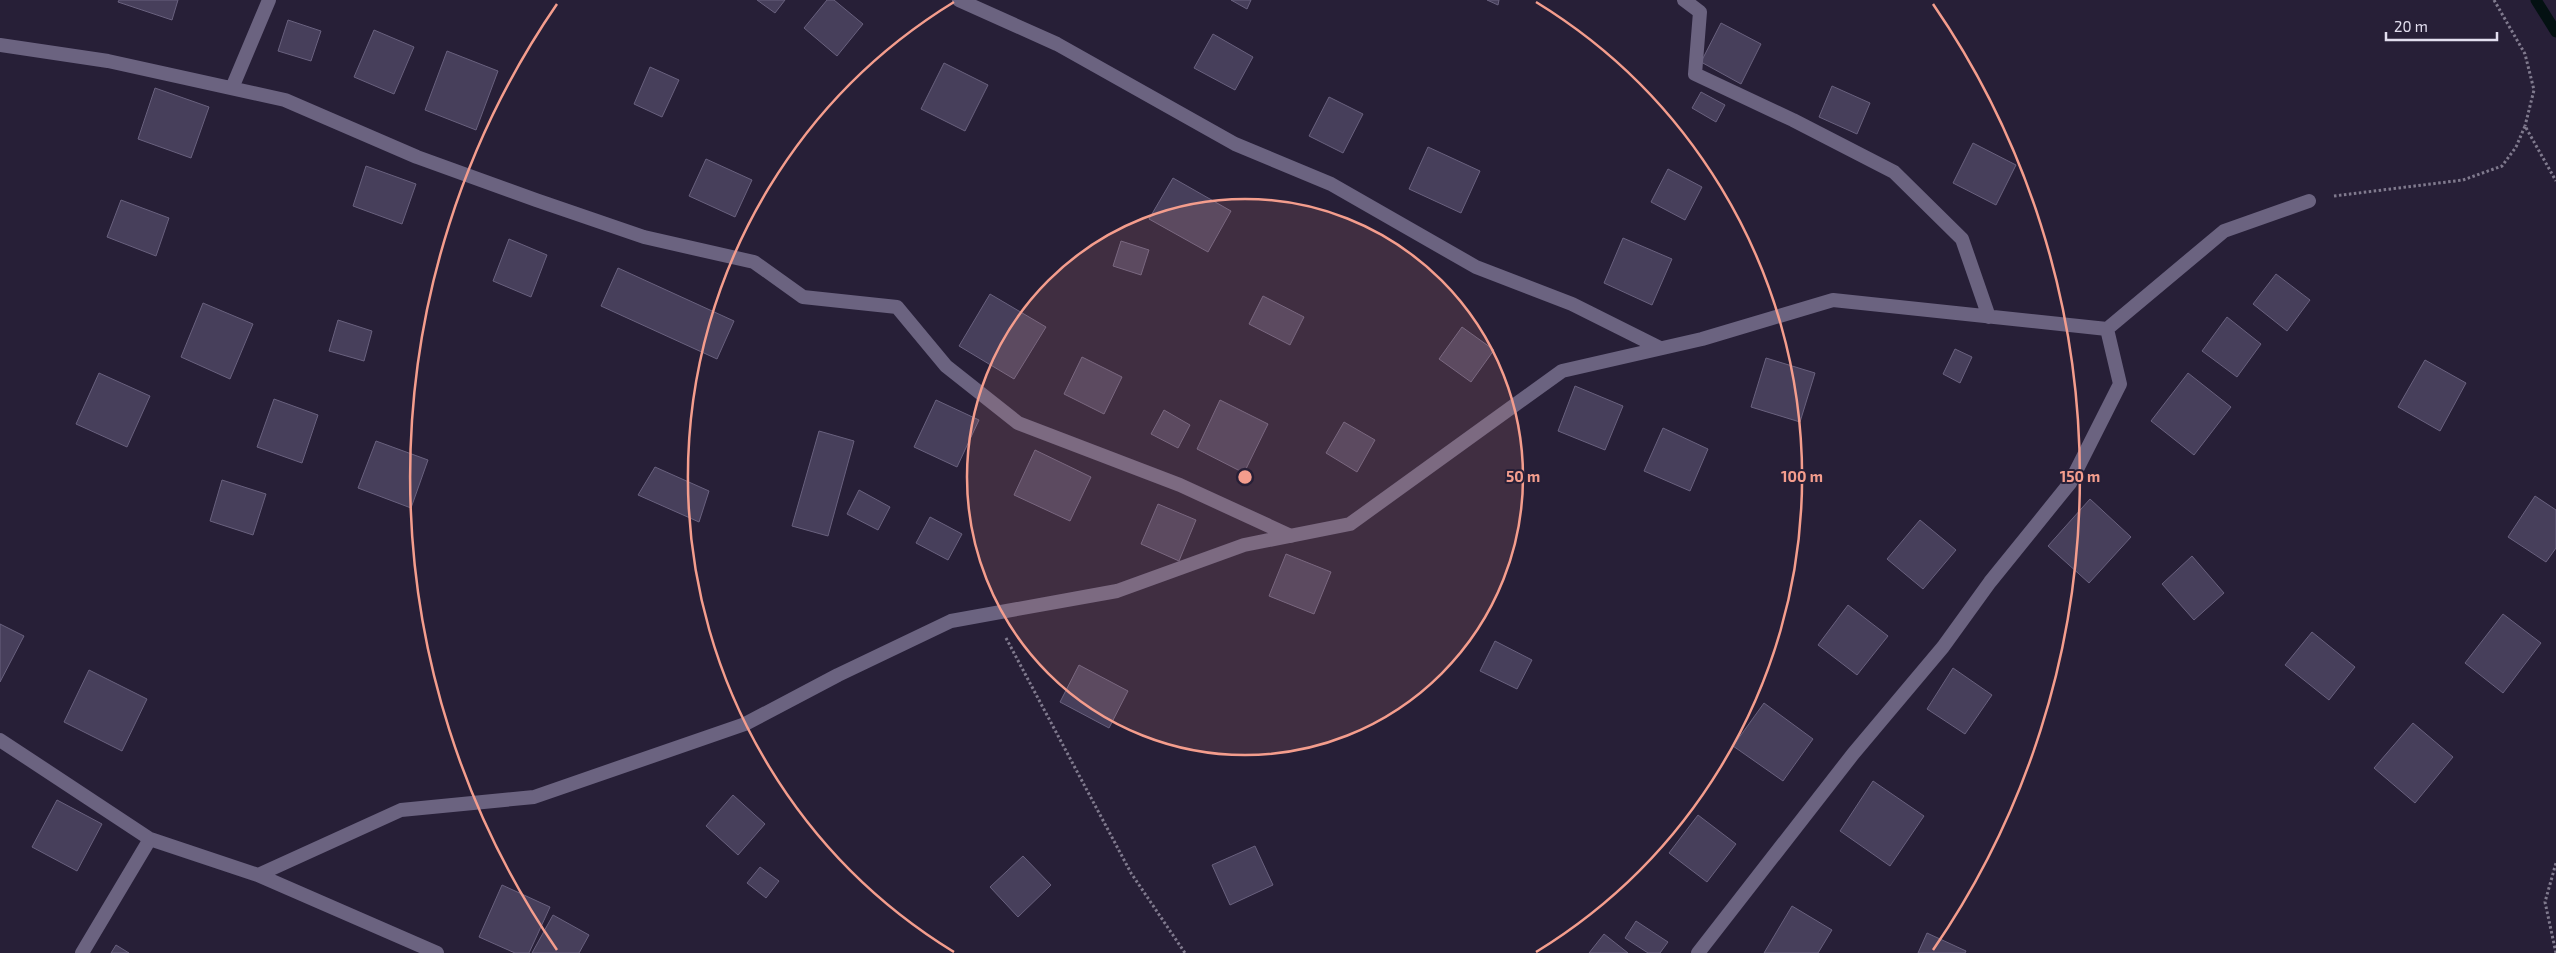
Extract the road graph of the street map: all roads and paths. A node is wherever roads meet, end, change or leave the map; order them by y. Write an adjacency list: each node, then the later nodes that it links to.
1 (269, 0): 6 (street)
2 (959, 0): 12 (street)
3 (1684, 0): 10 (street)
4 (2494, 0): 7 (path)
5 (0, 45): 6 (street)
6 (232, 88): 13 (street)
7 (2526, 126): 8 (path); 9 (path)
8 (2556, 181)
9 (2309, 201): 11 (street)
10 (1989, 317): 11 (street); 12 (street)
11 (2107, 329): 22 (street)
12 (1660, 348): 13 (street)
13 (1291, 536): 14 (street)
14 (993, 613): 18 (street); 21 (path)
15 (0, 740): 16 (street)
16 (150, 839): 18 (street); 19 (street)
17 (2556, 863): 23 (path)
18 (258, 875): 20 (street)
19 (82, 953)
20 (437, 953)
21 (1185, 953)
22 (1698, 953)
23 (2556, 953)

